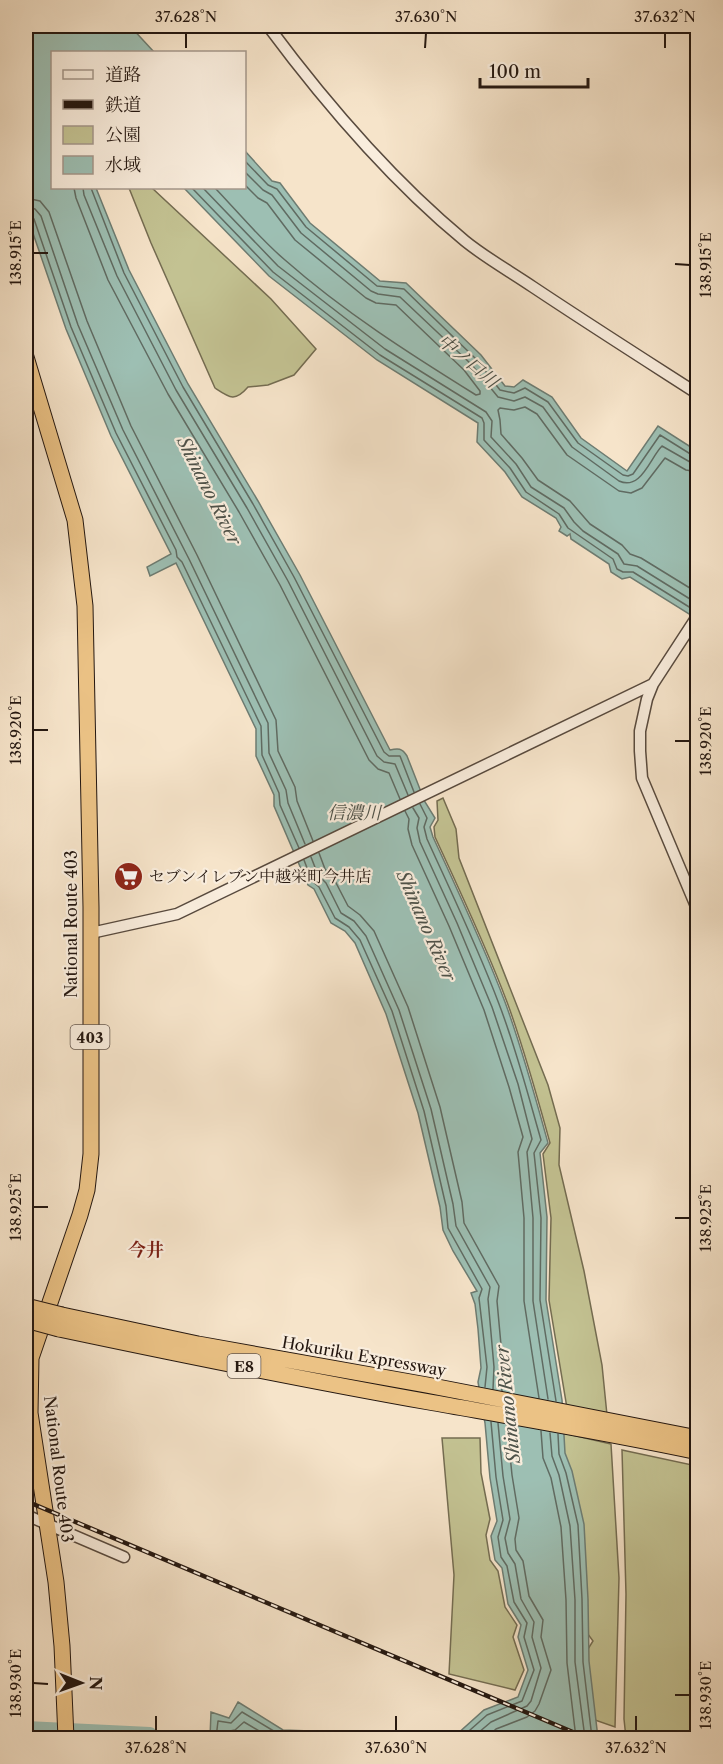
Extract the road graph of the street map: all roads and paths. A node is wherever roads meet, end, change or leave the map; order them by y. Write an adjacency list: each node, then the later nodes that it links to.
1 (268, 26): 3 (street)
2 (26, 357): 7 (highway, National Route 403 / 403)
3 (698, 394)
4 (698, 615): 5 (street)
5 (653, 684): 6 (street); 7 (street)
6 (698, 911)
7 (91, 933): 11 (highway, National Route 403 / 403)
8 (26, 1306): 10 (highway, Hokuriku Expressway / E8, bridge)
9 (26, 1320): 10 (highway, Hokuriku Expressway / E8, bridge)
10 (60, 1322): 12 (highway, Hokuriku Expressway / E8); 13 (highway, Hokuriku Expressway / E8)
11 (28, 1360): 15 (highway, National Route 403 / 403)
12 (698, 1438)
13 (698, 1452)
14 (26, 1515): 15 (street)
15 (47, 1523): 16 (street); 17 (highway, National Route 403 / 403)
16 (124, 1557)
17 (66, 1738)

